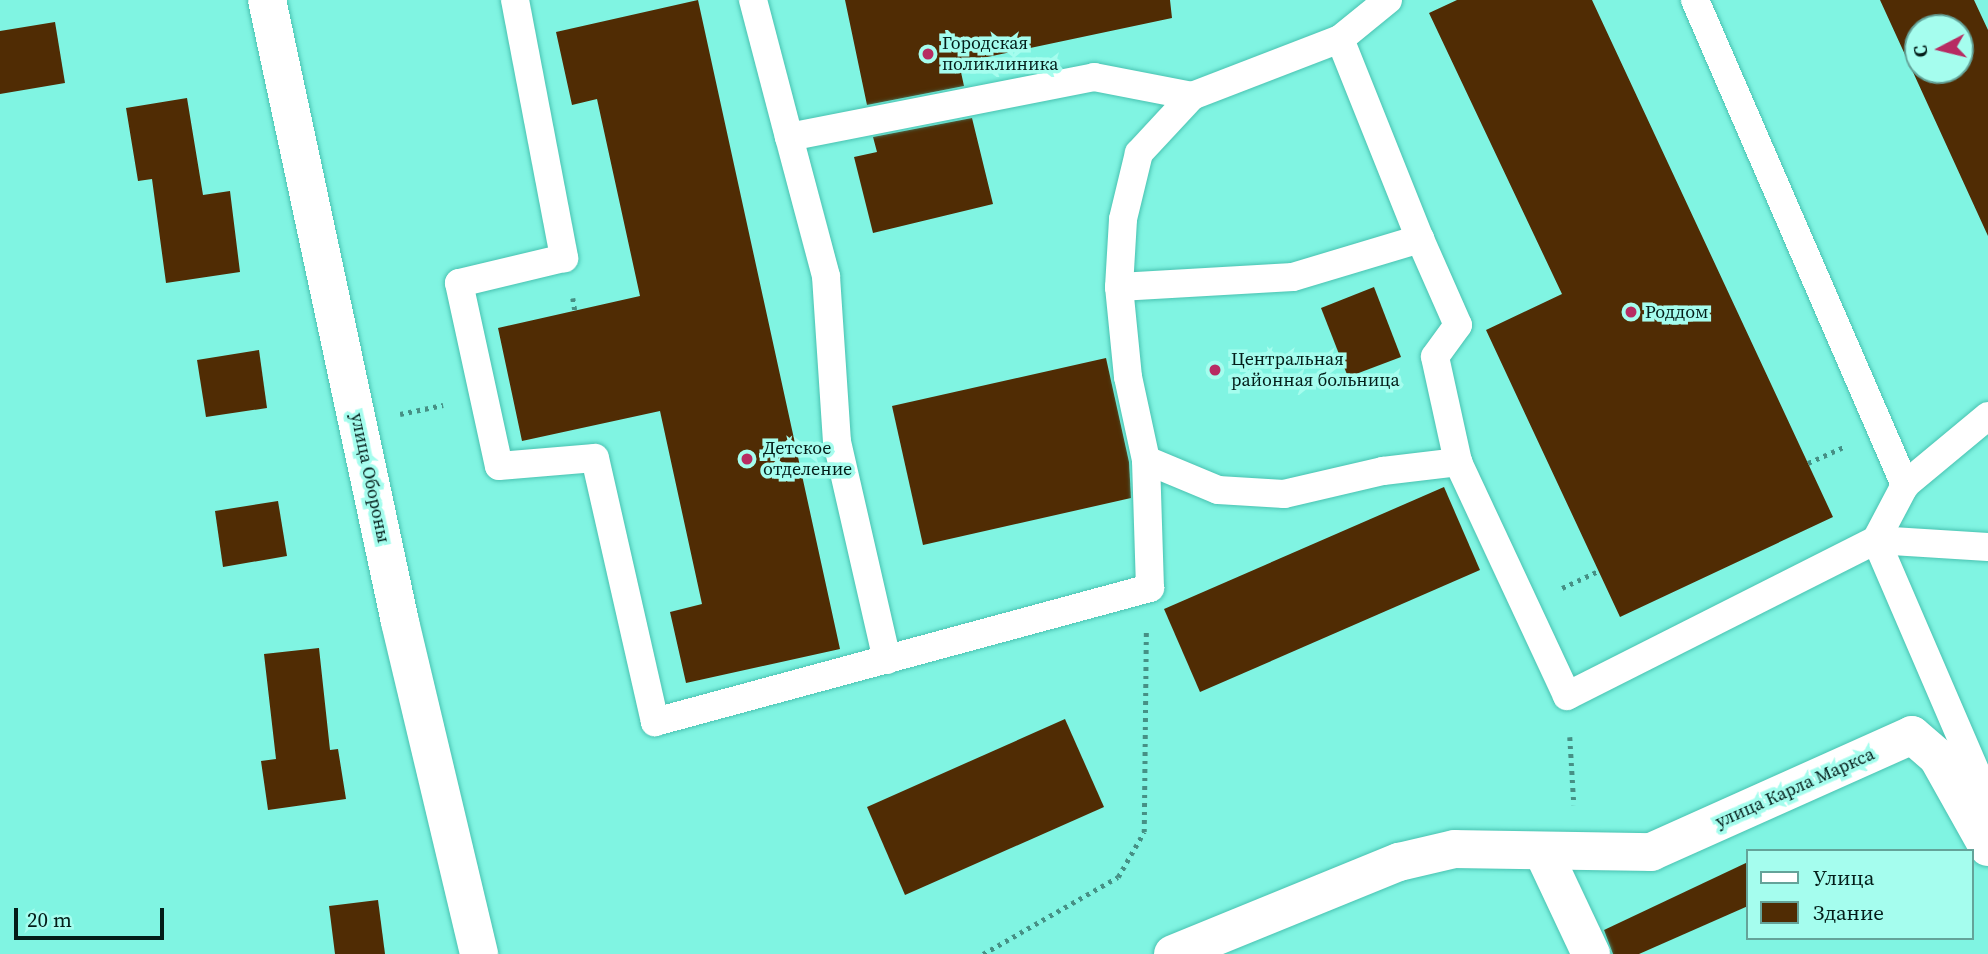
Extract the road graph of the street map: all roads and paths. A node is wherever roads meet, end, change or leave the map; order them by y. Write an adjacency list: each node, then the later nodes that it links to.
1 (267, 0): 13 (street, улица Обороны)
2 (515, 0): 11 (lane)
3 (753, 0): 8 (lane)
4 (1388, 0): 6 (lane)
5 (1695, 0): 16 (lane)
6 (1340, 39): 7 (lane); 9 (lane)
7 (1192, 96): 8 (lane); 10 (lane)
8 (789, 137): 20 (lane)
9 (1420, 239): 10 (lane); 15 (lane)
10 (1119, 287): 14 (lane)
11 (483, 397): 13 (path); 20 (lane)
12 (1988, 416): 16 (lane)
13 (358, 422): 25 (street, улица Обороны)
14 (1146, 460): 15 (lane); 19 (lane)
15 (1458, 462): 21 (lane)
16 (1905, 485): 17 (lane)
17 (1877, 540): 18 (lane); 21 (lane); 22 (lane)
18 (1988, 547)
19 (1150, 588): 20 (lane); 26 (path)
20 (887, 660)
21 (1567, 696): 24 (path)
22 (1988, 800)
23 (1988, 847): 24 (street, улица Карла Маркса)
24 (1556, 853): 27 (street, улица Карла Маркса); 28 (street)
25 (479, 954)
26 (983, 954)
27 (1173, 954)
28 (1591, 954)

